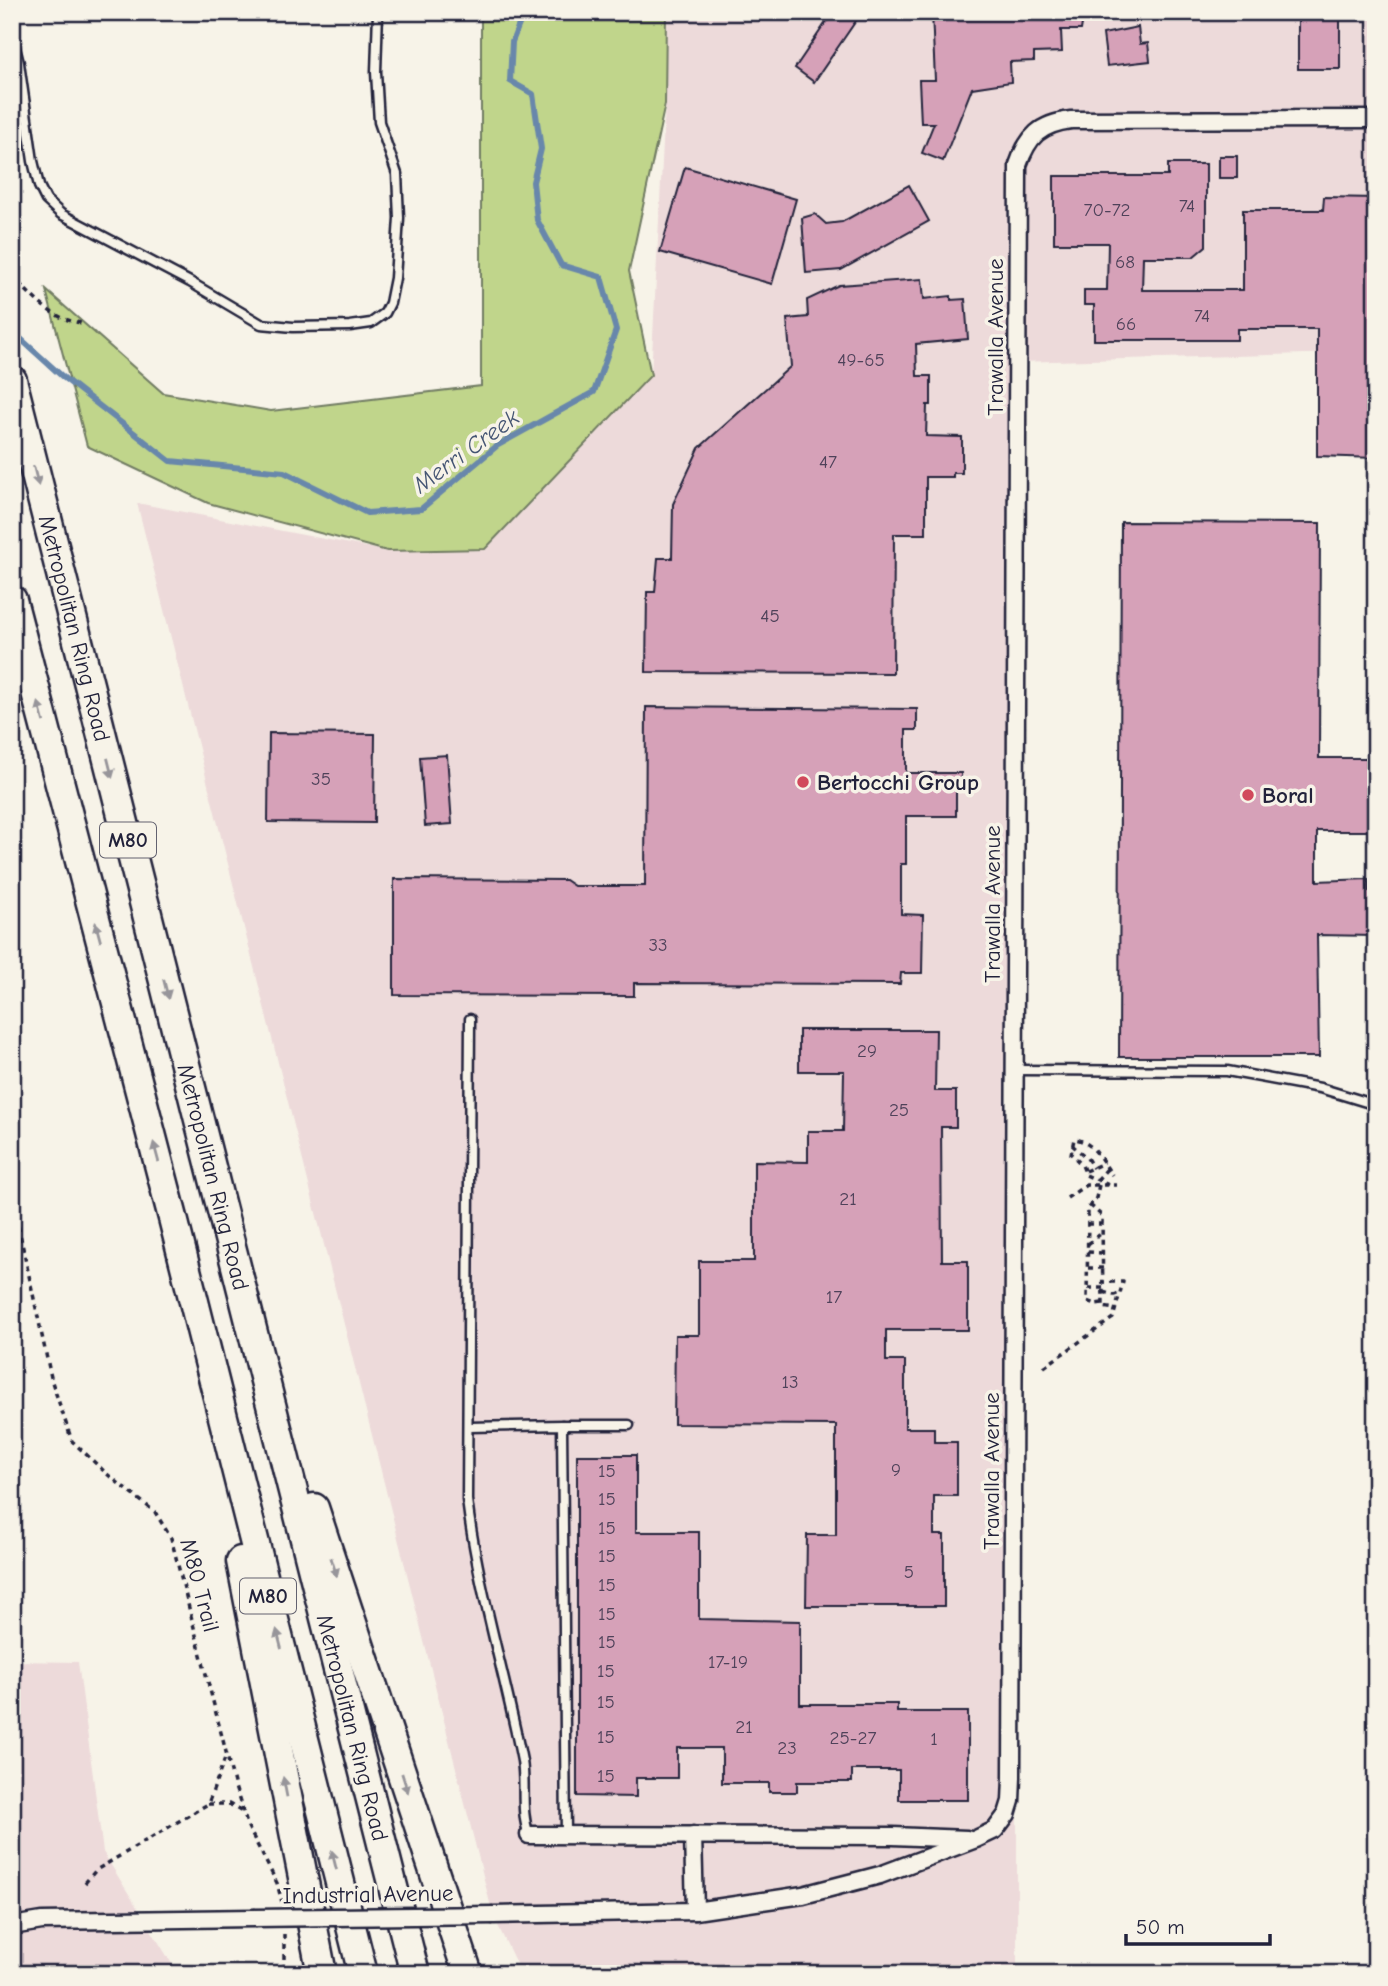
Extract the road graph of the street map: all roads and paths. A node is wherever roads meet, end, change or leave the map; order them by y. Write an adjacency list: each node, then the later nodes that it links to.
1 (378, 12): 2 (lane)
2 (12, 36)
3 (1376, 119): 9 (street, Trawalla Avenue)
4 (12, 276): 5 (path)
5 (84, 323)
6 (12, 380): 33 (highway, Metropolitan Ring Road / M80, one-way to 33)
7 (12, 600): 24 (highway, M80, one-way to 7)
8 (470, 1019): 43 (lane)
9 (1014, 1070): 10 (lane); 50 (street, Trawalla Avenue)
10 (1376, 1105)
11 (1072, 1145): 12 (path); 13 (path); 17 (path)
12 (1092, 1148): 13 (path); 14 (path)
13 (1084, 1156): 15 (path)
14 (1104, 1163): 15 (path); 16 (path)
15 (1093, 1168): 17 (path)
16 (1107, 1169): 18 (path); 19 (path)
17 (1085, 1171): 19 (path)
18 (1112, 1175)
19 (1098, 1183): 20 (path); 22 (path); 23 (path)
20 (1117, 1185)
21 (12, 1198): 44 (path, M80 Trail)
22 (1066, 1198)
23 (1090, 1205): 25 (path); 26 (path)
24 (173, 1218): 59 (highway, one-way to 24); 60 (highway, M80, one-way to 24)
25 (1088, 1224): 26 (path); 28 (path)
26 (1103, 1224): 27 (path)
27 (1103, 1232): 28 (path); 30 (path)
28 (1087, 1244): 29 (path)
29 (1088, 1252): 30 (path); 31 (path)
30 (1103, 1253): 32 (path)
31 (1087, 1268): 32 (path); 35 (path)
32 (1103, 1268): 34 (path)
33 (236, 1269): 61 (highway, Metropolitan Ring Road / M80); 62 (highway, one-way to 62)
34 (1103, 1282): 36 (path); 37 (path)
35 (1087, 1288): 36 (path); 38 (path)
36 (1103, 1290): 37 (path); 38 (path)
37 (1120, 1293): 39 (path)
38 (1103, 1303): 39 (path)
39 (1116, 1309): 40 (path)
40 (1044, 1367)
41 (562, 1425): 42 (lane); 43 (lane); 48 (lane)
42 (629, 1425)
43 (469, 1427): 47 (lane)
44 (226, 1756): 45 (path); 46 (path, M80 Trail)
45 (208, 1804): 46 (path); 51 (path)
46 (244, 1814): 53 (path, M80 Trail)
47 (529, 1835): 48 (street)
48 (566, 1835): 49 (street)
49 (693, 1835): 50 (street); 52 (street)
50 (976, 1839): 52 (street, Industrial Avenue)
51 (85, 1883)
52 (695, 1911): 55 (street, Industrial Avenue, bridge)
53 (282, 1912)
54 (12, 1916): 55 (street, Industrial Avenue)
55 (42, 1921): 57 (street, Industrial Avenue)
56 (283, 1924): 58 (path)
57 (12, 1926)
58 (284, 1974)
59 (322, 1974)
60 (363, 1974)
61 (415, 1974)
62 (468, 1974)

